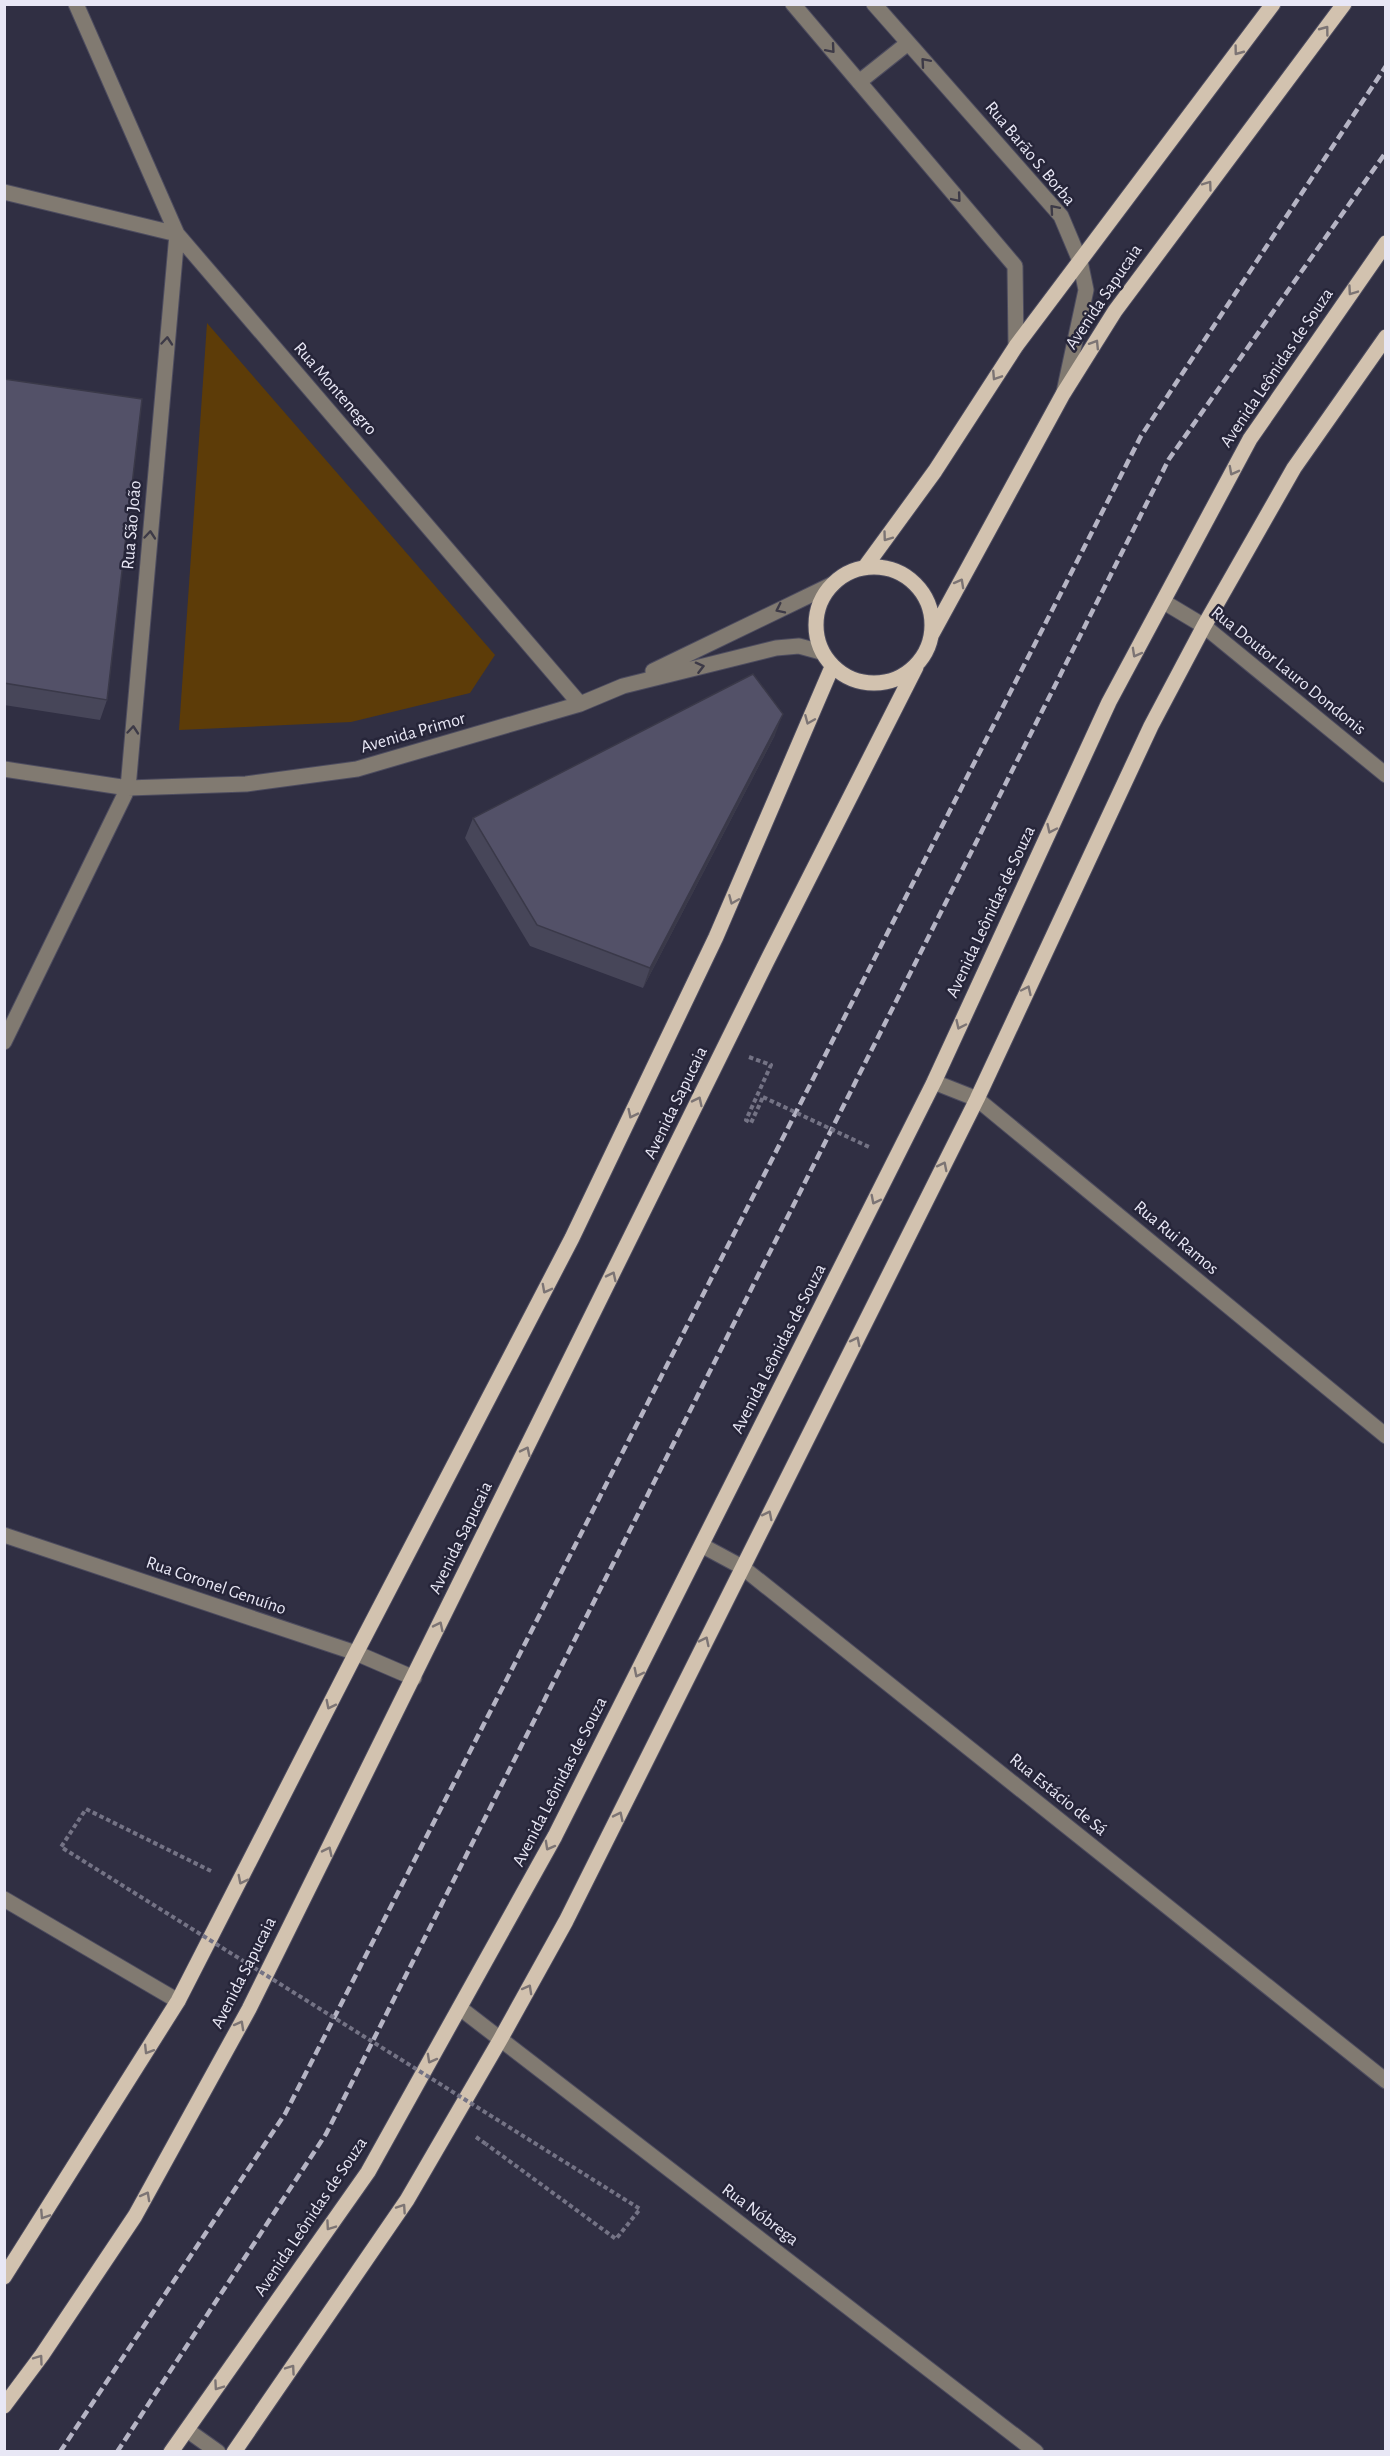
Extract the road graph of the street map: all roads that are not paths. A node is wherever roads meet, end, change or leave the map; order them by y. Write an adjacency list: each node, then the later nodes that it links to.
1 (76, 4): 9 (street, Rua São João)
2 (793, 4): 7 (street, one-way to 7)
3 (874, 4): 6 (street, Rua Barão S. Borba)
4 (1273, 4): 11 (main road, one-way to 11)
5 (1344, 4): 14 (main road, Avenida Sapucaia, one-way to 5)
6 (908, 43): 7 (street); 11 (street, Rua Barão S. Borba, one-way to 6)
7 (859, 82): 13 (street, one-way to 13)
8 (4, 192): 9 (street)
9 (177, 234): 24 (street, Rua Montenegro); 27 (street, Rua São João, one-way to 9)
10 (1386, 243): 17 (main road, Avenida Leônidas de Souza, one-way to 17)
11 (1080, 261): 13 (main road); 14 (street, Rua Barão S. Borba)
12 (1386, 337): 18 (main road)
13 (1016, 346): 15 (main road, one-way to 15)
14 (1063, 394): 19 (main road, Avenida Sapucaia, one-way to 14)
15 (865, 567): 16 (main road); 19 (main road)
16 (832, 584): 20 (main road); 23 (street, one-way to 23)
17 (1164, 602): 18 (street, Rua Doutor Lauro Dondonis); 29 (main road, Avenida Leônidas de Souza, one-way to 29)
18 (1204, 626): 26 (street, Rua Doutor Lauro Dondonis); 30 (main road, one-way to 18)
19 (932, 634): 22 (main road)
20 (821, 652): 21 (main road); 23 (street, Avenida Primor, one-way to 20)
21 (832, 667): 22 (main road); 35 (main road, Avenida Sapucaia, one-way to 35)
22 (916, 667): 36 (main road, Avenida Sapucaia, one-way to 22)
23 (623, 686): 24 (street, Avenida Primor)
24 (580, 704): 27 (street, Avenida Primor)
25 (4, 769): 27 (street, Avenida Primor)
26 (1386, 774)
27 (128, 788): 28 (street, Rua São João)
28 (4, 1042)
29 (934, 1082): 30 (street, Rua Rui Ramos); 33 (main road, Avenida Leônidas de Souza, one-way to 33)
30 (977, 1099): 31 (street, Rua Rui Ramos); 34 (main road, one-way to 30)
31 (1386, 1436)
32 (4, 1535): 35 (street, Rua Coronel Genuíno)
33 (703, 1545): 34 (street, Rua Estácio de Sá); 39 (main road, Avenida Leônidas de Souza, one-way to 39)
34 (742, 1567): 40 (main road, one-way to 34); 41 (street, Rua Estácio de Sá)
35 (356, 1653): 36 (street, Rua Coronel Genuíno); 38 (main road, Avenida Sapucaia, one-way to 38)
36 (414, 1678): 43 (main road, Avenida Sapucaia, one-way to 36)
37 (4, 1899): 38 (street)
38 (178, 2001): 42 (main road, Avenida Sapucaia, one-way to 42)
39 (460, 2008): 40 (street, Rua Nóbrega); 44 (main road, Avenida Leônidas de Souza, one-way to 44)
40 (500, 2040): 47 (main road, one-way to 40); 48 (street, Rua Nóbrega)
41 (1386, 2081)
42 (4, 2277)
43 (4, 2406)
44 (188, 2430): 45 (main road, Avenida Leônidas de Souza); 46 (street)
45 (171, 2451)
46 (218, 2451)
47 (234, 2451)
48 (1036, 2451)

